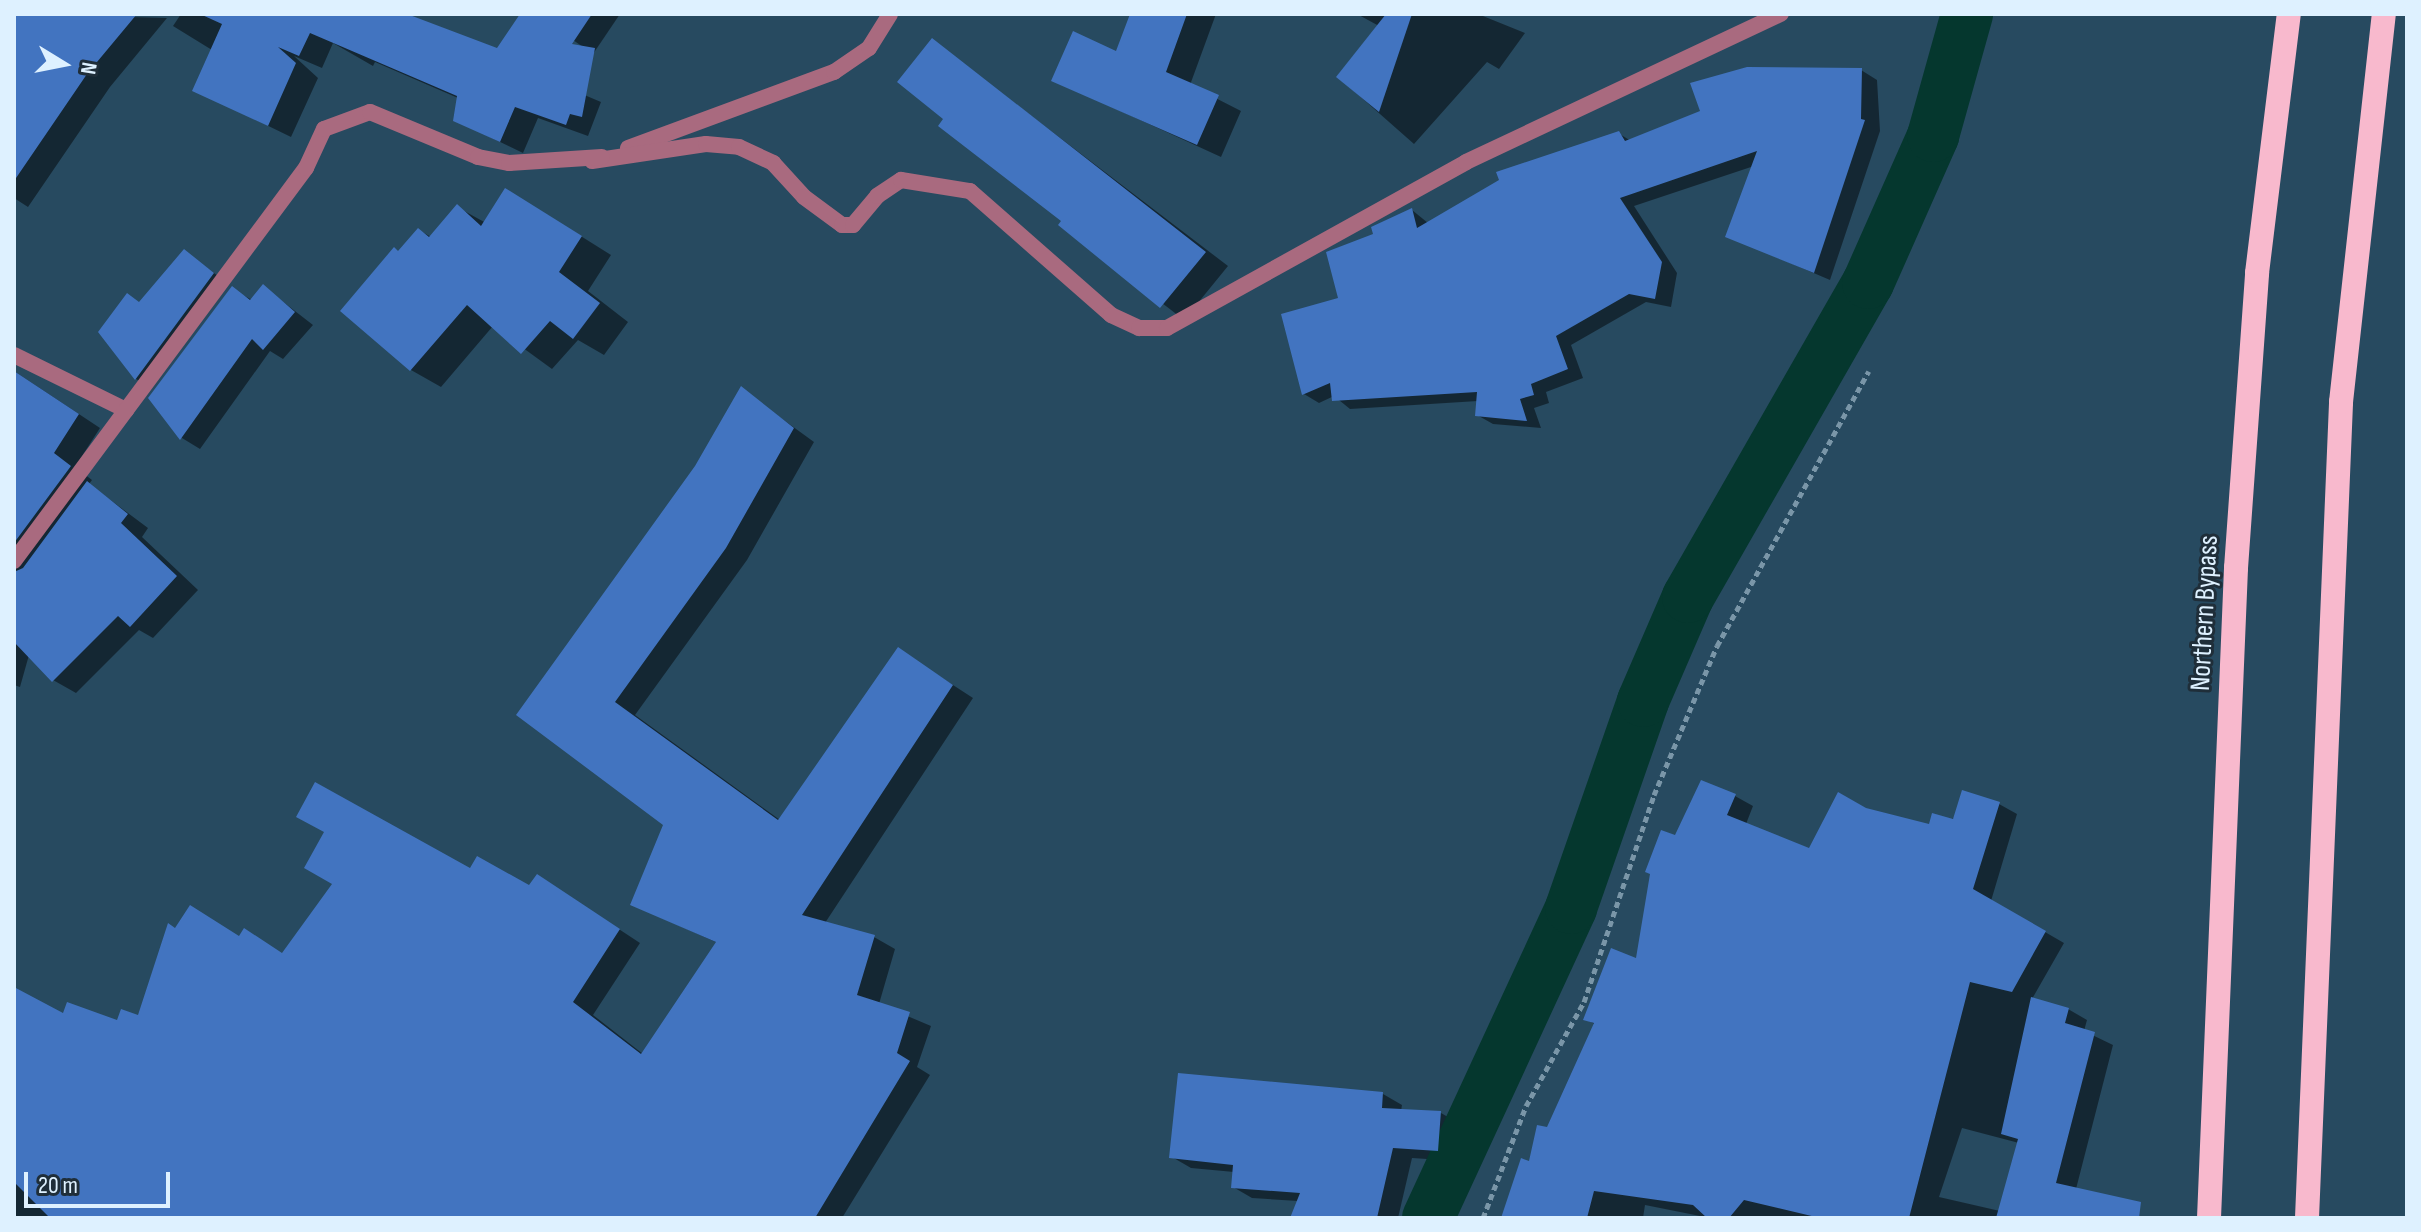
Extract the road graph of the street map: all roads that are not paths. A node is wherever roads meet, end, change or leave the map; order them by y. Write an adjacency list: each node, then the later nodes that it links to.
1 (890, 14): 5 (street)
2 (1781, 14): 5 (street)
3 (2289, 14): 9 (highway, Northern Bypass)
4 (2384, 14): 10 (highway)
5 (592, 161): 7 (street)
6 (14, 355): 7 (street)
7 (126, 410): 8 (street)
8 (14, 561)
9 (2209, 1218)
10 (2307, 1218)

